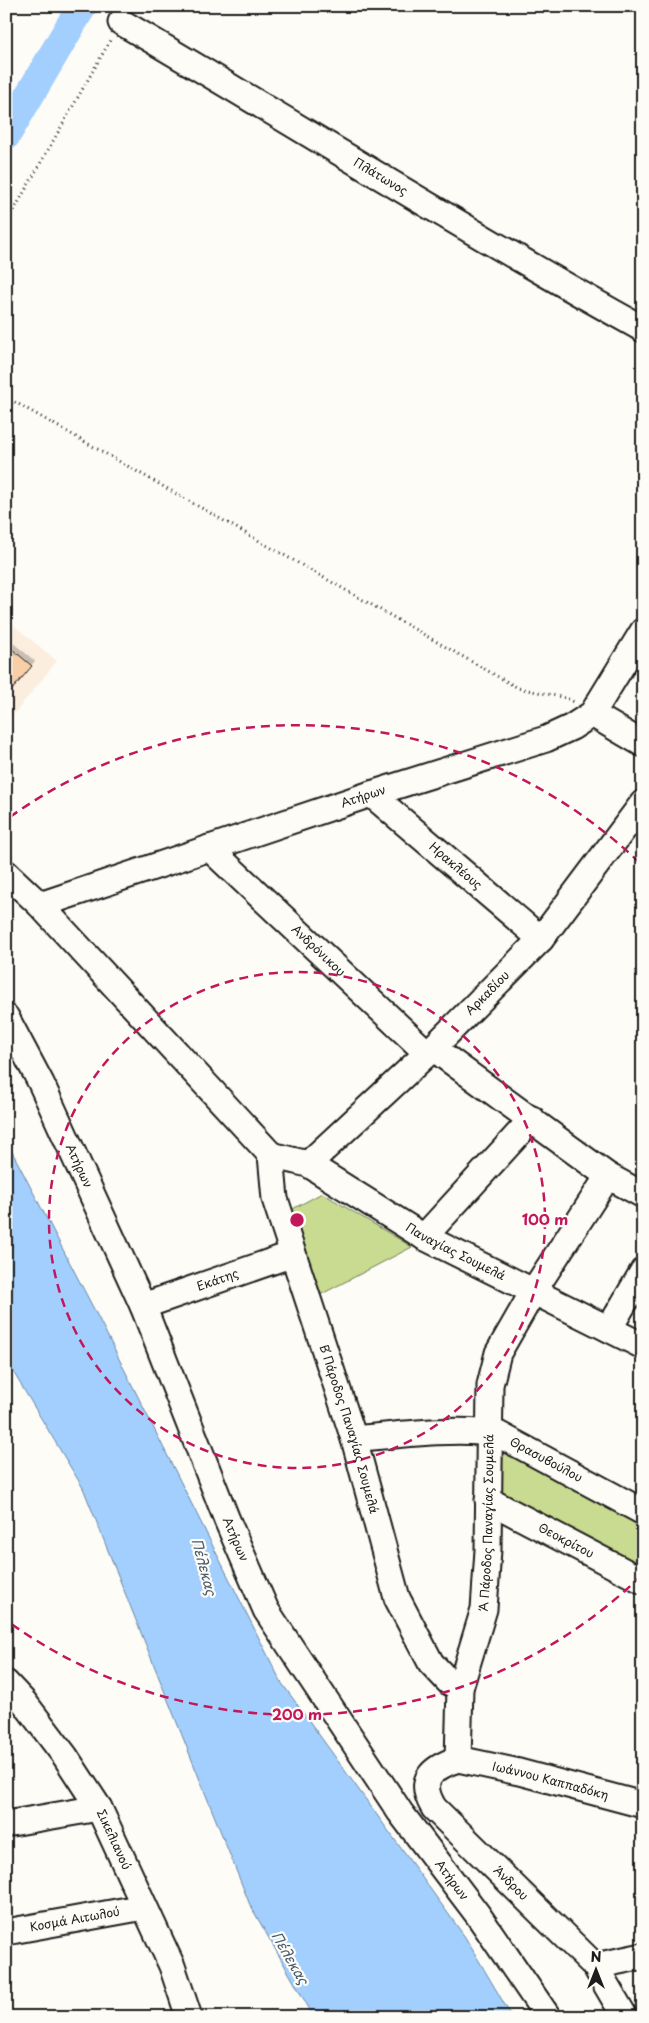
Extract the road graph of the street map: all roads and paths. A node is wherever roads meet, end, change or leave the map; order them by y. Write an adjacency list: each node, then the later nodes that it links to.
1 (121, 22): 2 (path); 3 (street, Πλάτωνος)
2 (6, 224)
3 (643, 329)
4 (6, 397): 6 (path)
5 (643, 631): 6 (street, Ατήρων)
6 (592, 714): 7 (street); 8 (street, Ατήρων)
7 (643, 744)
8 (371, 794): 10 (street, Ατήρων); 13 (street, Ηρακλέους)
9 (643, 803): 13 (street, Αρκαδίου)
10 (209, 848): 12 (street, Ατήρων); 15 (street, Ανδρόνικου)
11 (6, 873): 12 (street)
12 (40, 905): 17 (street)
13 (541, 939): 15 (street, Αρκαδίου)
14 (6, 1018): 25 (street, Ατήρων)
15 (430, 1051): 16 (street, Ανδρόνικου); 18 (street, Αρκαδίου)
16 (532, 1119): 19 (street, Ανδρόνικου); 21 (street)
17 (271, 1155): 18 (street, Παναγίας Σουμελά); 22 (street, Β΄ Πάροδος Παναγίας Σουμελά)
18 (308, 1164): 21 (street, Παναγίας Σουμελά)
19 (608, 1176): 20 (street, Ανδρόνικου); 24 (street, Α΄ Πάροδος Παναγίας Σουμελά)
20 (643, 1195)
21 (424, 1236): 24 (street, Παναγίας Σουμελά)
22 (293, 1254): 25 (street, Εκάτης); 29 (street, Β΄ Πάροδος Παναγίας Σουμελά)
23 (643, 1271): 26 (street)
24 (533, 1292): 26 (street, Παναγίας Σουμελά); 28 (street, Α΄ Πάροδος Παναγίας Σουμελά)
25 (143, 1306): 45 (street, Ατήρων)
26 (609, 1329): 27 (street, Παναγίας Σουμελά)
27 (643, 1346)
28 (489, 1432): 29 (street, Θρασυβούλου); 30 (street, Α΄ Πάροδος Παναγίας Σουμελά); 31 (street, Θρασυβούλου)
29 (354, 1439): 34 (street, Β΄ Πάροδος Παναγίας Σουμελά)
30 (488, 1500): 32 (street, Θεοκρίτου); 34 (street, Α΄ Πάροδος Παναγίας Σουμελά)
31 (643, 1512)
32 (643, 1581)
33 (6, 1683): 35 (street, Σικελιανού)
34 (460, 1688): 36 (street, Α΄ Πάροδος Παναγίας Σουμελά)
35 (15, 1703): 38 (street, Σικελιανού)
36 (458, 1759): 37 (street, Ιωάννου Καππαδόκη); 43 (street, Άνδρου)
37 (643, 1805)
38 (99, 1808): 39 (street); 40 (street, Σικελιανού)
39 (6, 1824)
40 (144, 1907): 41 (street, Κοσμά Αιτωλού); 44 (street, Σικελιανού)
41 (6, 1932)
42 (643, 1956): 43 (street)
43 (595, 1966): 46 (street, Άνδρου)
44 (189, 2017)
45 (548, 2017)
46 (625, 2017)

